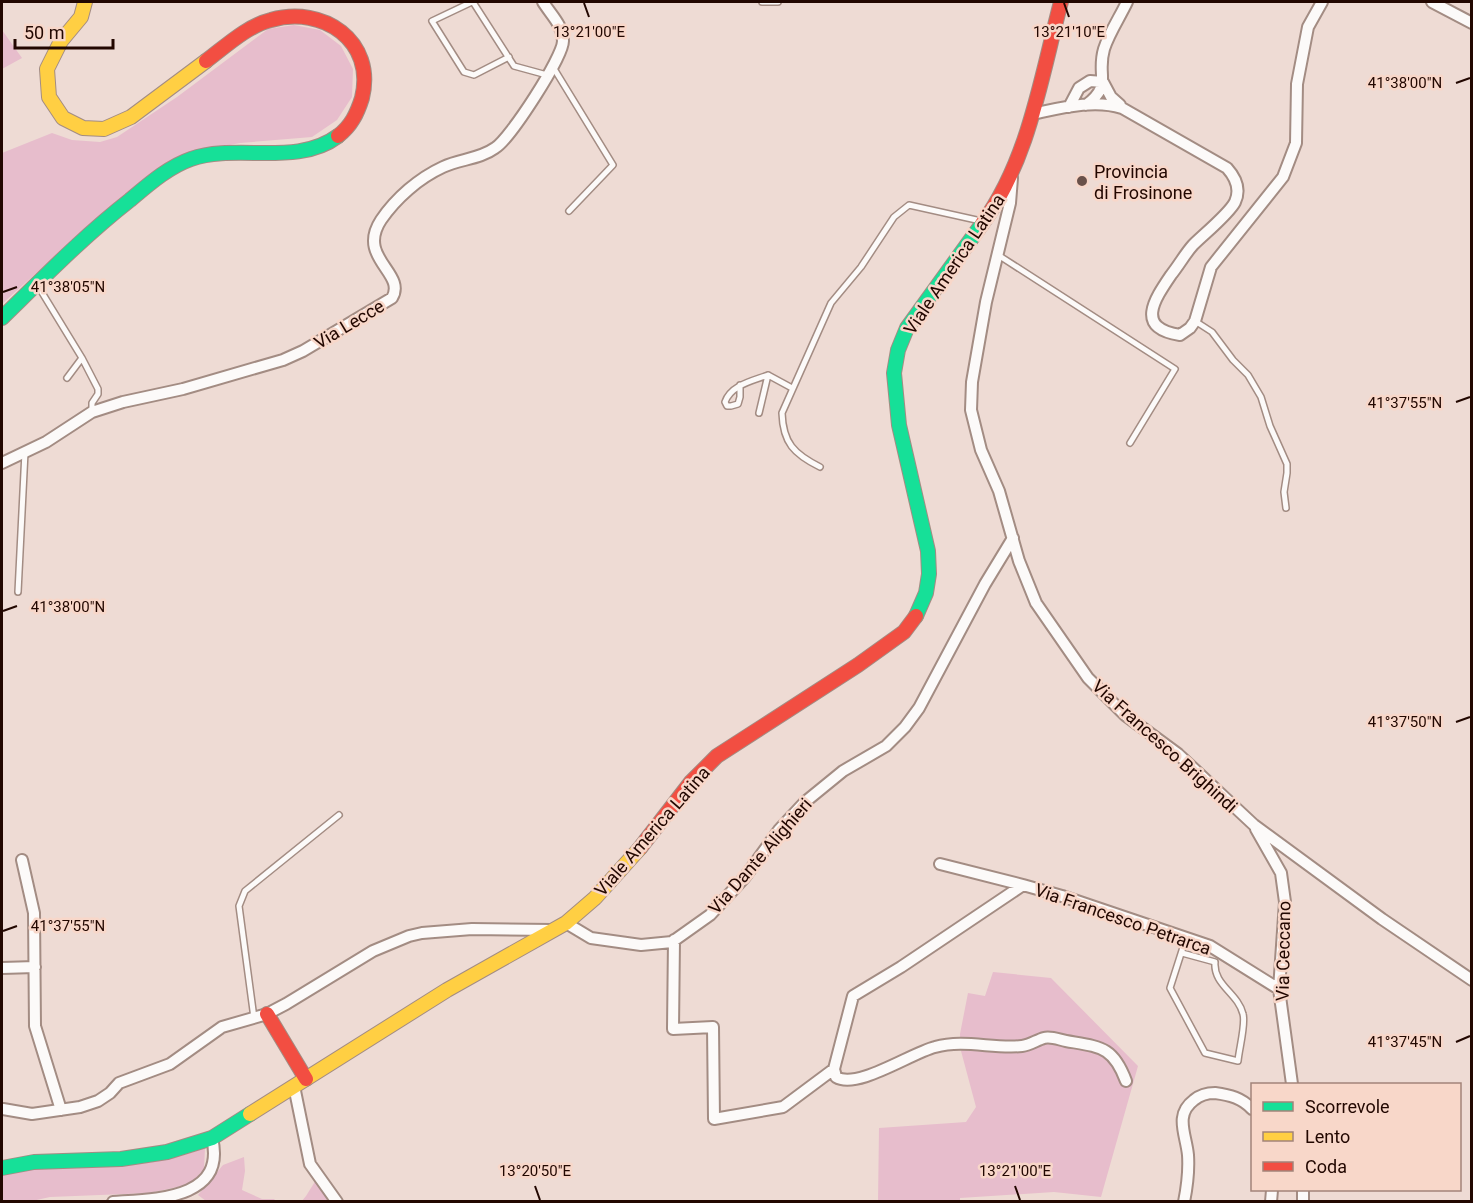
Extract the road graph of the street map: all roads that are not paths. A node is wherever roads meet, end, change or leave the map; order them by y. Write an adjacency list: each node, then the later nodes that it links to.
1 (85, 2): 22 (main road)
2 (473, 2): 11 (lane); 11 (lane)
3 (543, 2): 12 (street, Via Lecce)
4 (762, 2): 5 (lane)
5 (778, 2)
6 (1061, 2): 17 (main road, Viale America Latina)
7 (1127, 2): 13 (street)
8 (1322, 2): 24 (street)
9 (1432, 2): 10 (street)
10 (1472, 24)
11 (509, 57): 12 (lane)
12 (550, 70): 19 (lane); 30 (street, Via Lecce)
13 (1103, 82): 14 (street); 15 (street); 16 (street)
14 (1086, 105): 15 (street); 16 (street)
15 (1069, 107): 17 (street)
16 (1122, 108): 24 (street)
17 (1032, 114): 18 (main road, Viale America Latina)
18 (1012, 174): 20 (main road, Viale America Latina); 21 (street, Via Francesco Brighindi)
19 (569, 211)
20 (985, 221): 29 (lane); 44 (main road, Viale America Latina)
21 (998, 255): 32 (lane); 37 (street, Via Francesco Brighindi)
22 (37, 284): 23 (main road); 25 (lane)
23 (2, 318)
24 (1195, 321): 36 (lane)
25 (82, 358): 27 (lane); 30 (lane)
26 (768, 375): 28 (lane); 29 (lane); 31 (lane)
27 (67, 378)
28 (740, 385)
29 (792, 388): 35 (lane)
30 (92, 412): 33 (street, Via Lecce)
31 (759, 413)
32 (1130, 443)
33 (25, 451): 34 (street, Via Lecce); 38 (lane)
34 (2, 464)
35 (820, 467)
36 (1286, 508)
37 (1012, 538): 40 (street, Via Francesco Brighindi); 46 (street, Via Dante Alighieri)
38 (18, 592)
39 (339, 815): 52 (lane)
40 (1254, 825): 50 (street, Via Francesco Brighindi); 51 (street, Via Ceccano)
41 (22, 860): 48 (street)
42 (940, 864): 43 (street)
43 (1023, 885): 45 (street, Via Francesco Petrarca); 53 (street, Via Francesco Petrarca)
44 (560, 926): 46 (street, Via Dante Alighieri); 52 (street); 55 (main road, Viale America Latina)
45 (1186, 939): 47 (lane); 51 (street, Via Francesco Petrarca)
46 (674, 940): 53 (street)
47 (1182, 953): 47 (lane)
48 (35, 967): 49 (street); 59 (street)
49 (2, 968)
50 (1472, 980)
51 (1279, 989): 56 (street, Via Ceccano)
52 (261, 1016): 55 (main road); 59 (street)
53 (834, 1069): 54 (street)
54 (1126, 1081)
55 (300, 1082): 60 (main road, Viale America Latina); 63 (street)
56 (1292, 1083)
57 (1251, 1108): 64 (street)
58 (3, 1109): 59 (street)
59 (61, 1110)
60 (212, 1138): 61 (main road, Viale America Latina); 62 (street)
61 (2, 1168)
62 (113, 1202)
63 (337, 1202)
64 (1184, 1202)

